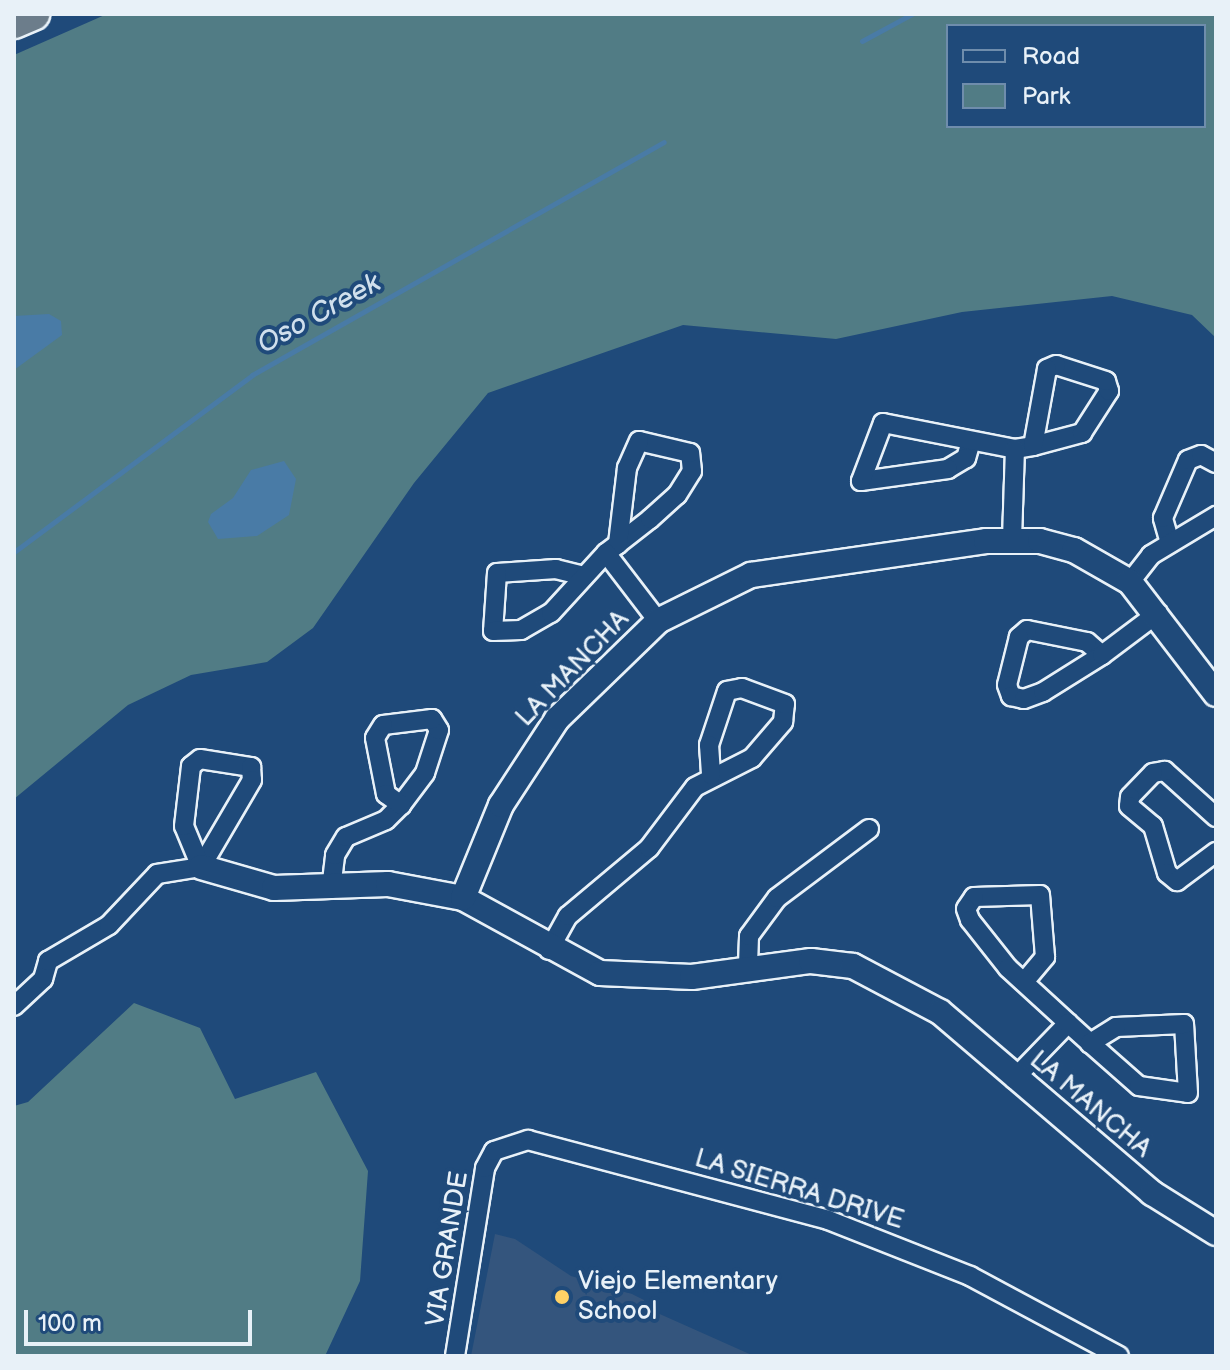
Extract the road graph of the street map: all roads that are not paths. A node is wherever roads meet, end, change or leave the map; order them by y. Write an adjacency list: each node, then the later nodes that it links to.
1 (33, 14): 2 (highway)
2 (14, 22)
3 (971, 441): 3 (street); 4 (street)
4 (1024, 448): 4 (street); 7 (street)
5 (1216, 463): 8 (street)
6 (1216, 516): 8 (street)
7 (1012, 539): 11 (street, LA MANCHA); 13 (street, LA MANCHA)
8 (1170, 543): 11 (street)
9 (612, 549): 9 (street); 10 (street); 13 (street)
10 (580, 575): 10 (street)
11 (1130, 582): 12 (street, LA MANCHA)
12 (1158, 613): 14 (street); 15 (street, LA MANCHA)
13 (658, 621): 23 (street, LA MANCHA)
14 (1102, 655): 14 (street)
15 (1216, 694)
16 (711, 775): 16 (street); 24 (street)
17 (401, 805): 17 (street); 22 (street)
18 (1216, 817): 20 (street)
19 (869, 829): 25 (street)
20 (1216, 852)
21 (201, 867): 21 (street); 22 (street); 27 (street)
22 (331, 889): 23 (street)
23 (463, 898): 24 (street, LA MANCHA)
24 (549, 950): 25 (street, LA MANCHA)
25 (748, 965): 30 (street, LA MANCHA)
26 (1024, 982): 26 (street); 28 (street)
27 (14, 1006)
28 (1068, 1023): 29 (street); 30 (street)
29 (1090, 1043): 29 (street)
30 (1014, 1079): 32 (street, LA MANCHA)
31 (494, 1151): 33 (street, VIA GRANDE); 34 (street, LA SIERRA DRIVE)
32 (1216, 1233)
33 (455, 1356)
34 (1119, 1356)

